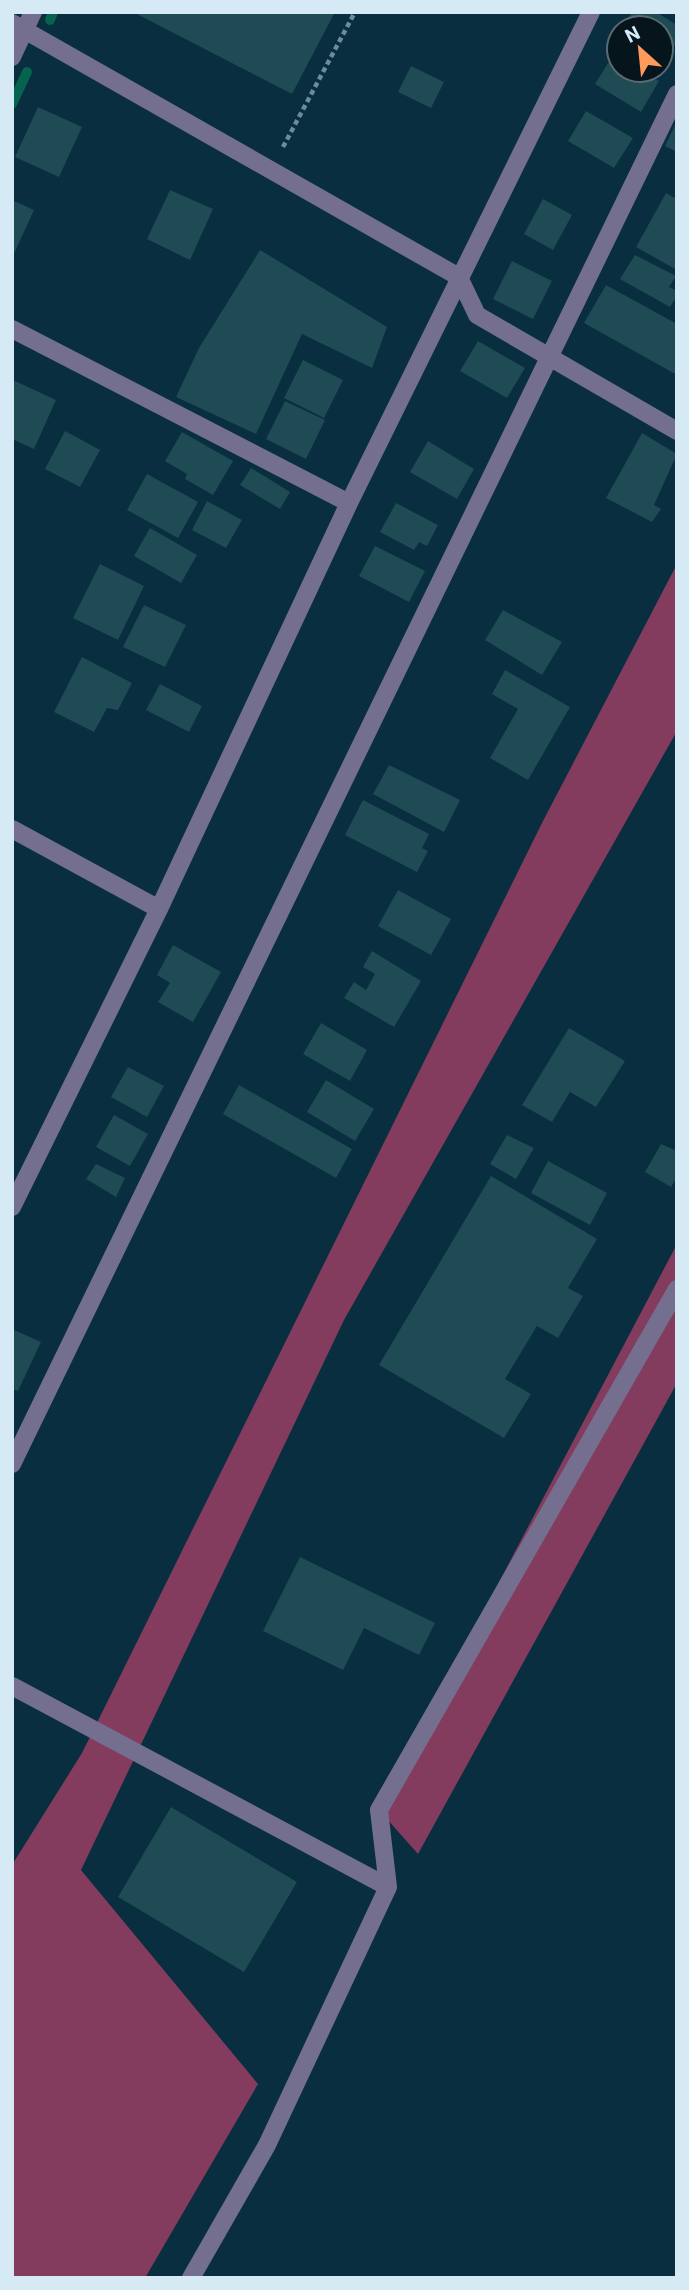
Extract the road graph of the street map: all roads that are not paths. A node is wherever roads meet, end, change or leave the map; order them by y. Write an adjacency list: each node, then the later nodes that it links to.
1 (33, 12): 3 (street)
2 (591, 12): 6 (street)
3 (18, 26): 4 (street); 6 (street)
4 (12, 57)
5 (677, 94): 8 (street)
6 (459, 277): 8 (street); 10 (street)
7 (12, 329): 10 (street)
8 (550, 356): 9 (street); 15 (street)
9 (677, 431)
10 (349, 503): 12 (street)
11 (12, 829): 12 (street)
12 (159, 909): 13 (street)
13 (12, 1208)
14 (677, 1289): 17 (street)
15 (12, 1464)
16 (12, 1686): 17 (street)
17 (388, 1887): 18 (street)
18 (191, 2278)

